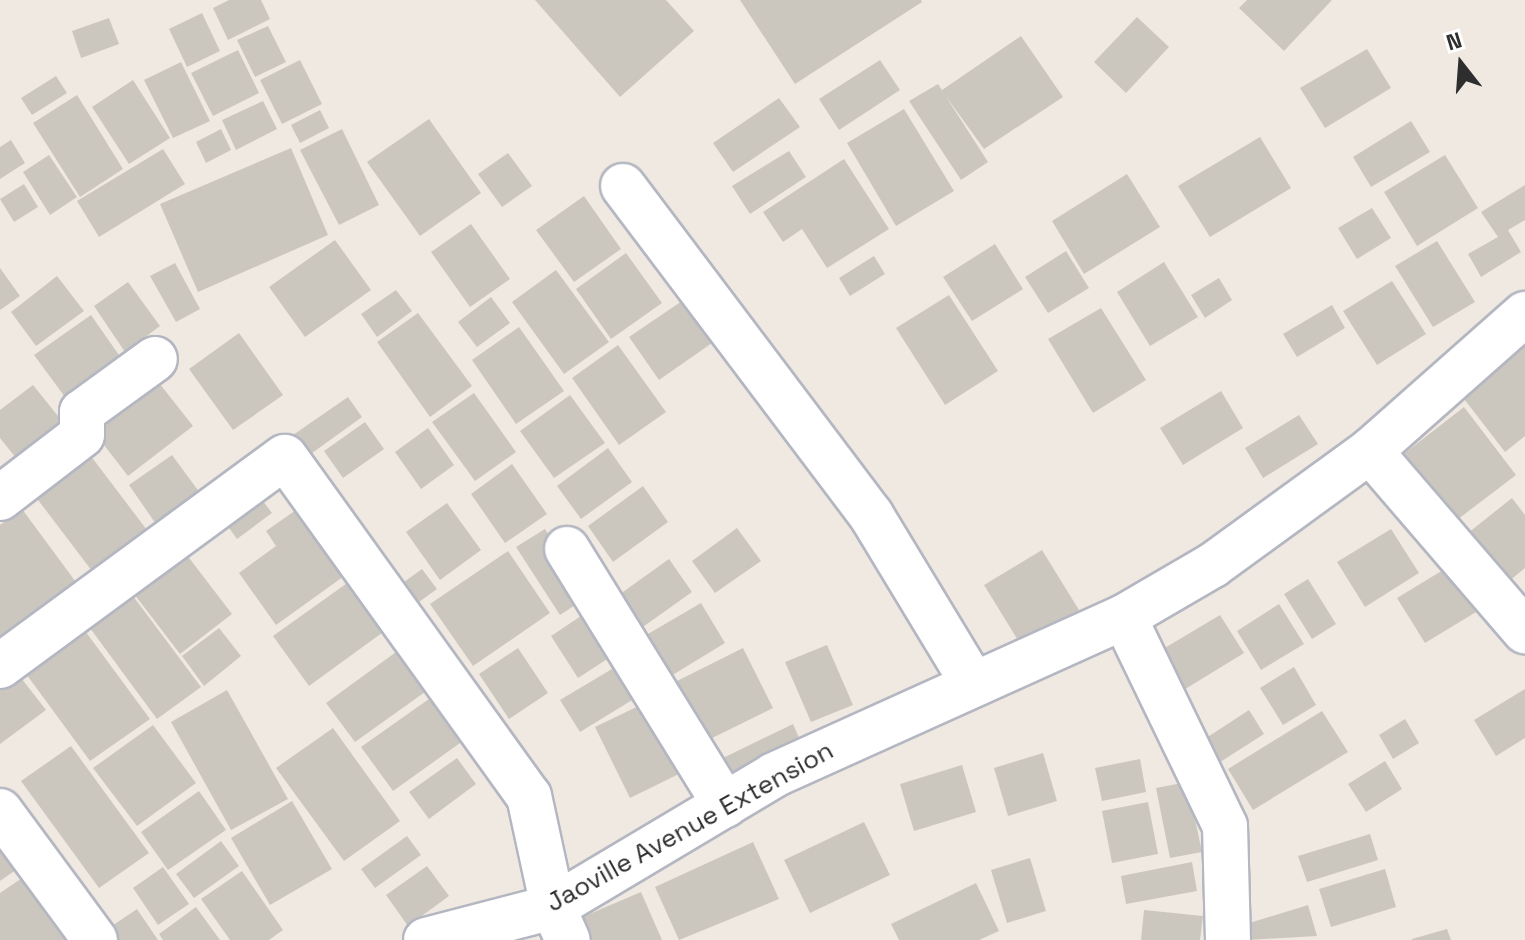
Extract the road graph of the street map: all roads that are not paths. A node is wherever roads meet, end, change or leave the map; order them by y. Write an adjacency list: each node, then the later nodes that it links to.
1 (623, 186): 10 (street)
2 (1525, 314): 4 (street, Jaoville Avenue Extension)
3 (155, 359): 5 (street)
4 (1370, 451): 7 (street, Jaoville Avenue Extension); 8 (street)
5 (0, 498)
6 (567, 549): 11 (street)
7 (1124, 617): 10 (street, Jaoville Avenue Extension); 16 (street)
8 (1525, 631)
9 (0, 666): 13 (street)
10 (972, 682): 11 (street, Jaoville Avenue Extension)
11 (725, 805): 13 (street, Jaoville Avenue Extension)
12 (0, 811): 14 (street)
13 (560, 924): 15 (street, Jaoville Avenue Extension)
14 (95, 940)
15 (426, 940)
16 (1228, 940)

